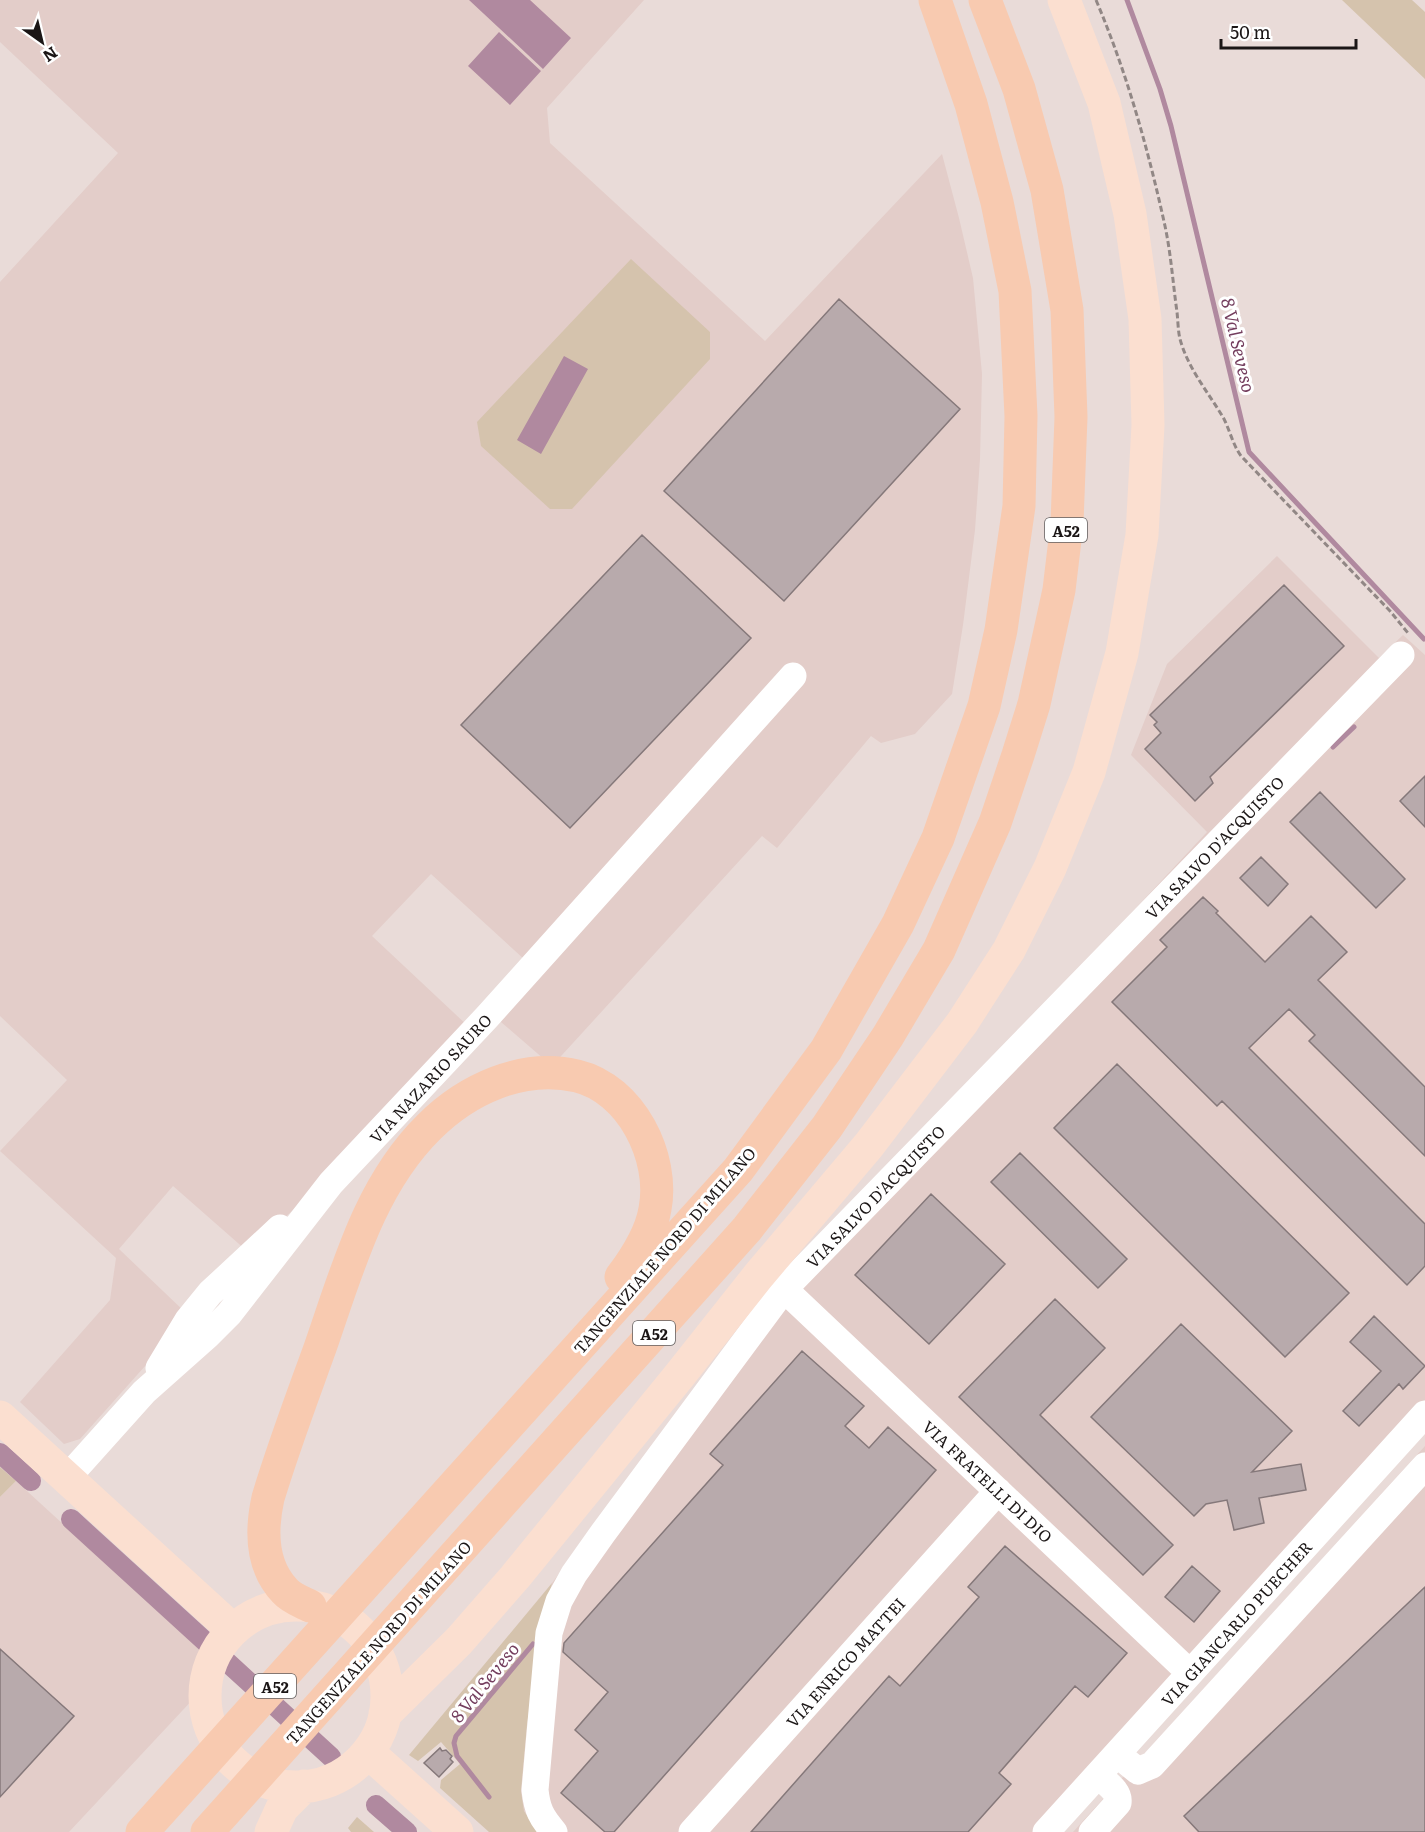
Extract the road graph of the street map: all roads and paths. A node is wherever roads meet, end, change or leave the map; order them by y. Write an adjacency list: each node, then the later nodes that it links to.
1 (935, 0): 12 (highway, TANGENZIALE NORD DI MILANO / A52)
2 (985, 0): 27 (highway, TANGENZIALE NORD DI MILANO / A52)
3 (1064, 0): 17 (main road)
4 (1216, 405): 5 (path)
5 (1406, 647): 7 (street, VIA SALVO D'ACQUISTO)
6 (793, 675): 13 (street, VIA NAZARIO SAURO)
7 (784, 1289): 14 (street, VIA FRATELLI DI DIO); 31 (street, VIA SALVO D'ACQUISTO)
8 (1425, 1414): 10 (street, VIA GIANCARLO PUECHER)
9 (0, 1417): 13 (main road)
10 (1403, 1438): 11 (street); 19 (street, VIA GIANCARLO PUECHER)
11 (1425, 1464): 20 (street)
12 (471, 1467): 15 (highway); 29 (highway, TANGENZIALE NORD DI MILANO / A52)
13 (66, 1479): 16 (main road)
14 (998, 1491): 19 (street, VIA FRATELLI DI DIO); 32 (street, VIA ENRICO MATTEI)
15 (310, 1606): 16 (main road); 18 (main road)
16 (233, 1630): 25 (main road)
17 (431, 1668): 18 (main road); 21 (main road)
18 (384, 1672): 21 (main road)
19 (1185, 1679): 20 (street, VIA FRATELLI DI DIO); 23 (street, VIA GIANCARLO PUECHER)
20 (1204, 1708): 23 (street)
21 (385, 1714): 22 (main road)
22 (368, 1752): 26 (main road); 30 (main road)
23 (1117, 1754): 24 (street, VIA GIANCARLO PUECHER)
24 (1098, 1775): 33 (street, VIA GIANCARLO PUECHER); 34 (street)
25 (265, 1782): 26 (main road); 28 (main road)
26 (304, 1786): 28 (main road)
27 (213, 1825)
28 (272, 1828)
29 (142, 1832)
30 (457, 1832)
31 (554, 1832)
32 (692, 1832)
33 (1046, 1832)
34 (1092, 1832)

